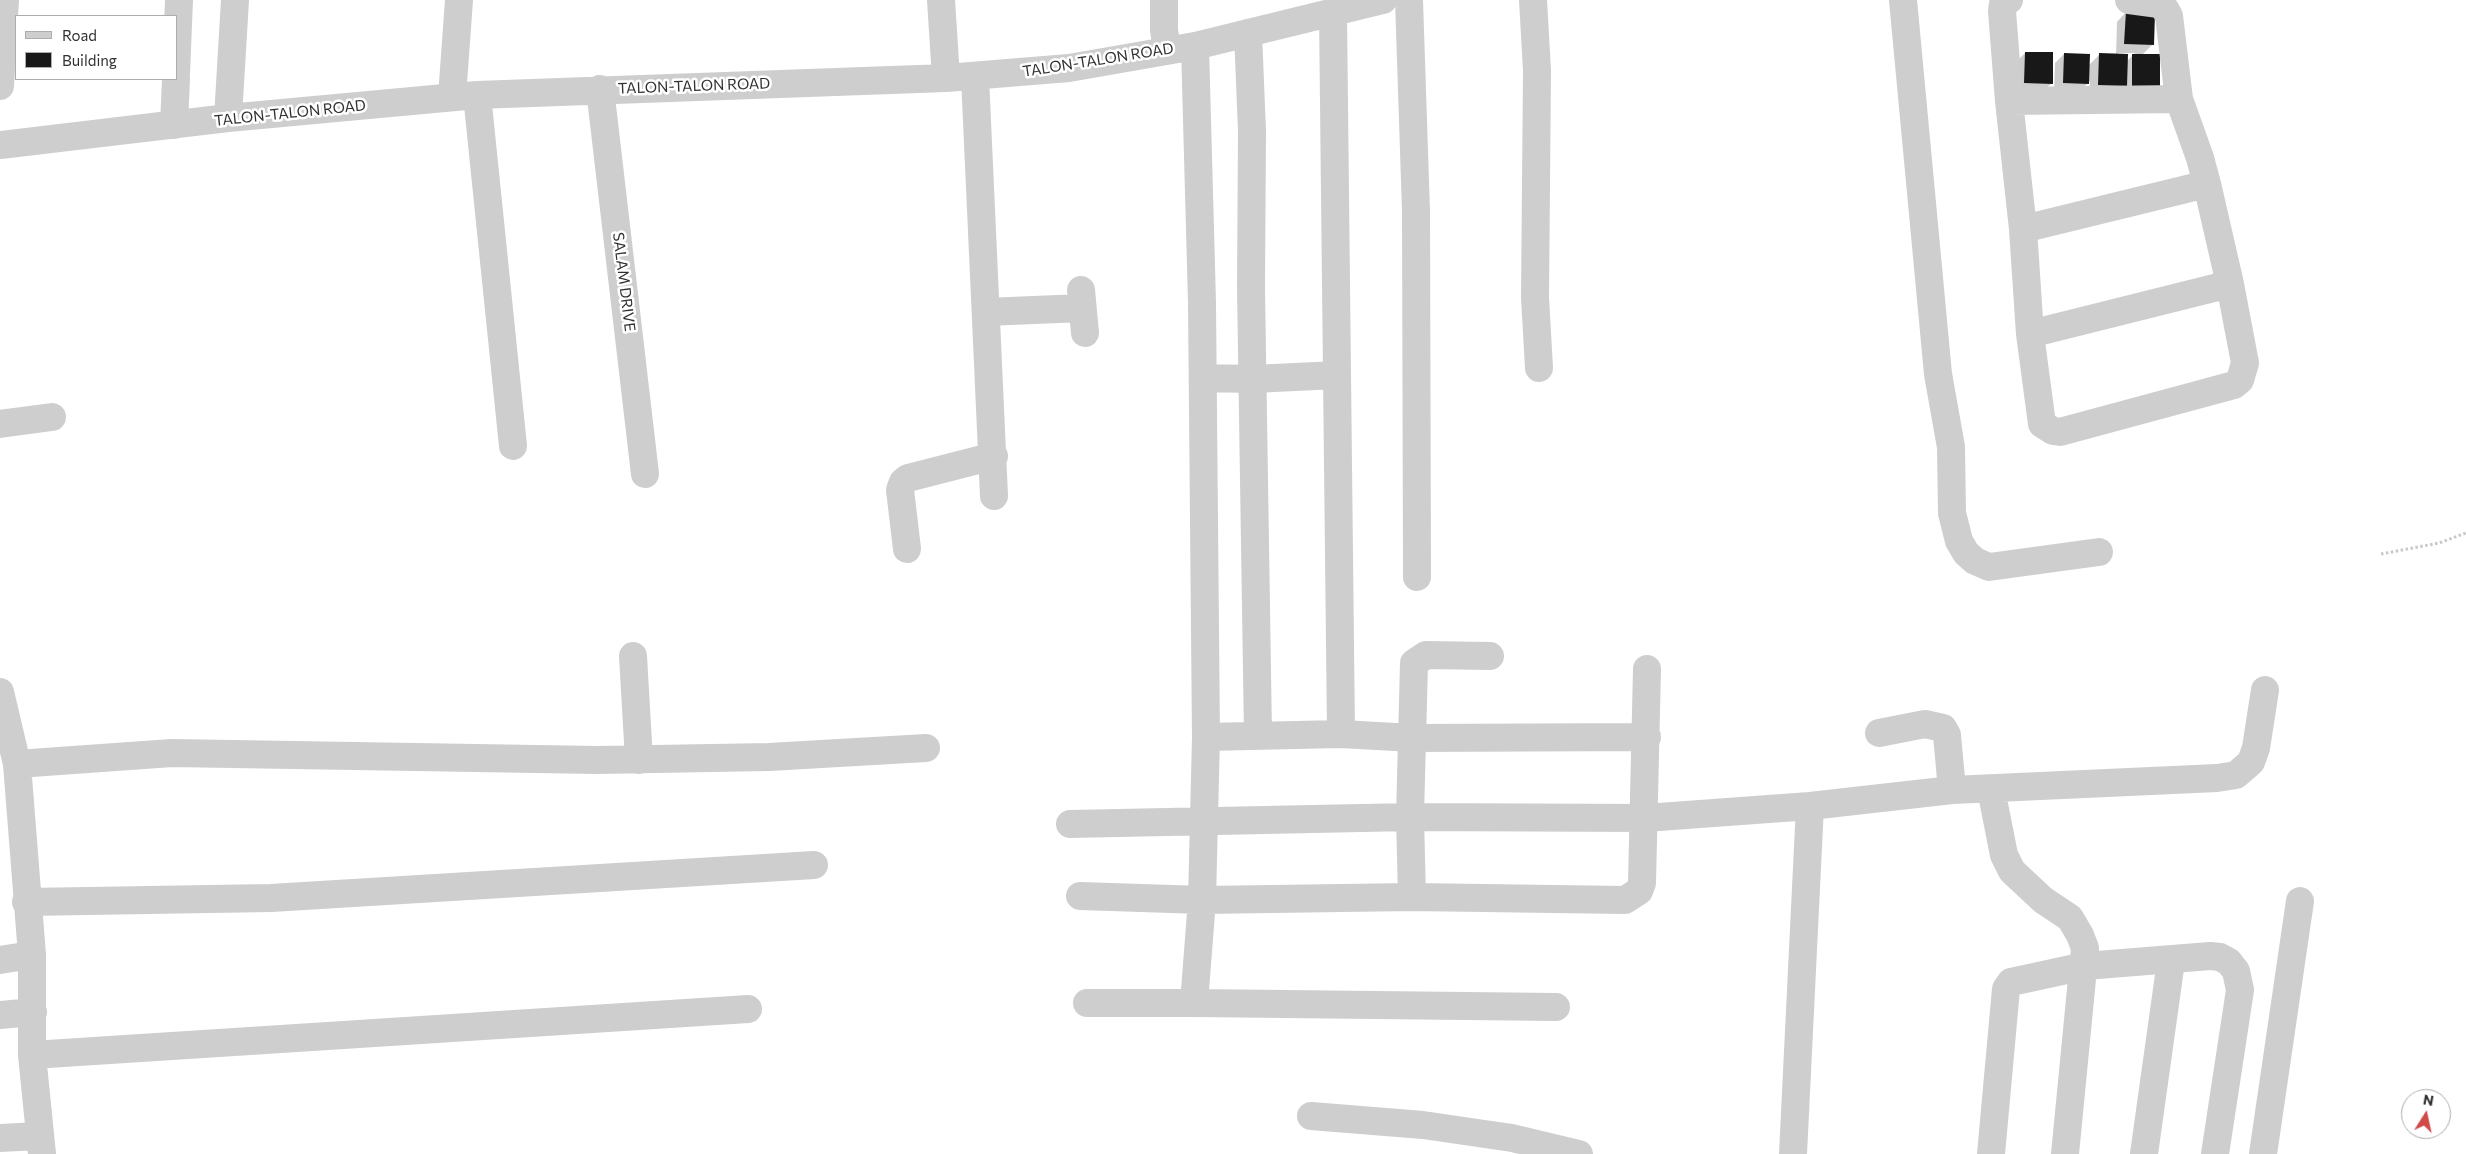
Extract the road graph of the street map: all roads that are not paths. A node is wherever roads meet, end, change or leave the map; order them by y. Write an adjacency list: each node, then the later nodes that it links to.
1 (5, 0): 22 (street)
2 (179, 0): 15 (street)
3 (235, 0): 27 (street)
4 (460, 0): 24 (street)
5 (941, 0): 20 (street)
6 (1164, 0): 18 (street)
7 (1383, 0): 14 (street, TALON-TALON ROAD)
8 (1409, 0): 48 (street)
9 (1533, 0): 36 (street)
10 (1903, 0): 47 (street)
11 (2009, 0): 26 (street)
12 (2129, 0): 25 (street)
13 (1292, 11): 14 (street, TALON-TALON ROAD); 16 (street, TALON-TALON ROAD)
14 (1333, 13): 37 (street)
15 (178, 25)
16 (1248, 33): 17 (street, TALON-TALON ROAD); 39 (street)
17 (1195, 46): 18 (street, TALON-TALON ROAD); 38 (street)
18 (1167, 50): 19 (street, TALON-TALON ROAD)
19 (975, 77): 20 (street, TALON-TALON ROAD); 34 (street)
20 (946, 78): 23 (street, TALON-TALON ROAD)
21 (176, 80): 28 (street)
22 (0, 86)
23 (600, 89): 24 (street, TALON-TALON ROAD); 44 (street, SALAM DRIVE)
24 (465, 96): 27 (street, TALON-TALON ROAD); 42 (street)
25 (2179, 99): 26 (street); 30 (street)
26 (2008, 101): 31 (street)
27 (228, 118): 28 (street, TALON-TALON ROAD)
28 (174, 125): 29 (street, TALON-TALON ROAD)
29 (0, 145)
30 (2207, 184): 31 (street); 32 (street)
31 (2023, 228): 35 (street)
32 (2230, 284): 35 (street); 35 (street)
33 (1082, 310): 34 (street)
34 (986, 312): 43 (street)
35 (2030, 334)
36 (1538, 368)
37 (1337, 375): 39 (street); 55 (street)
38 (1203, 378): 39 (street); 57 (street)
39 (1253, 379): 56 (street)
40 (52, 417): 41 (street)
41 (0, 424)
42 (512, 446)
43 (994, 456): 45 (street); 46 (street)
44 (645, 474)
45 (994, 496)
46 (907, 549)
47 (2099, 552)
48 (1417, 577)
49 (633, 656): 61 (street)
50 (1490, 656): 59 (street)
51 (1647, 669): 58 (street)
52 (2265, 690): 63 (street)
53 (0, 692): 62 (street)
54 (1879, 733): 64 (street)
55 (1341, 734): 56 (street); 59 (street)
56 (1258, 735): 57 (street)
57 (1206, 736): 68 (street)
58 (1647, 737): 59 (street); 67 (street)
59 (1413, 738): 66 (street)
60 (926, 748): 61 (street)
61 (639, 760): 62 (street)
62 (17, 764): 75 (street)
63 (1990, 789): 64 (street); 79 (street)
64 (1952, 790): 65 (street)
65 (1810, 806): 67 (street); 91 (street)
66 (1410, 817): 67 (street); 68 (street); 72 (street)
67 (1645, 818): 72 (street)
68 (1205, 820): 69 (street); 73 (street)
69 (1070, 824)
70 (814, 866): 75 (street)
71 (1080, 896): 73 (street)
72 (1412, 897): 73 (street)
73 (1202, 900): 81 (street)
74 (2300, 901): 96 (street)
75 (26, 902): 76 (street)
76 (32, 955): 77 (street); 84 (street)
77 (0, 960)
78 (2171, 960): 79 (street); 94 (street); 95 (street)
79 (2085, 966): 92 (street); 93 (street)
80 (1086, 1003): 81 (street)
81 (1194, 1003): 82 (street)
82 (1556, 1007)
83 (748, 1009): 86 (street)
84 (33, 1012): 85 (street); 86 (street)
85 (0, 1015)
86 (32, 1055): 89 (street)
87 (1311, 1116): 90 (street)
88 (0, 1138): 89 (street)
89 (41, 1145)
90 (1579, 1154)
91 (1792, 1154)
92 (1990, 1154)
93 (2065, 1154)
94 (2144, 1154)
95 (2215, 1154)
96 (2263, 1154)

